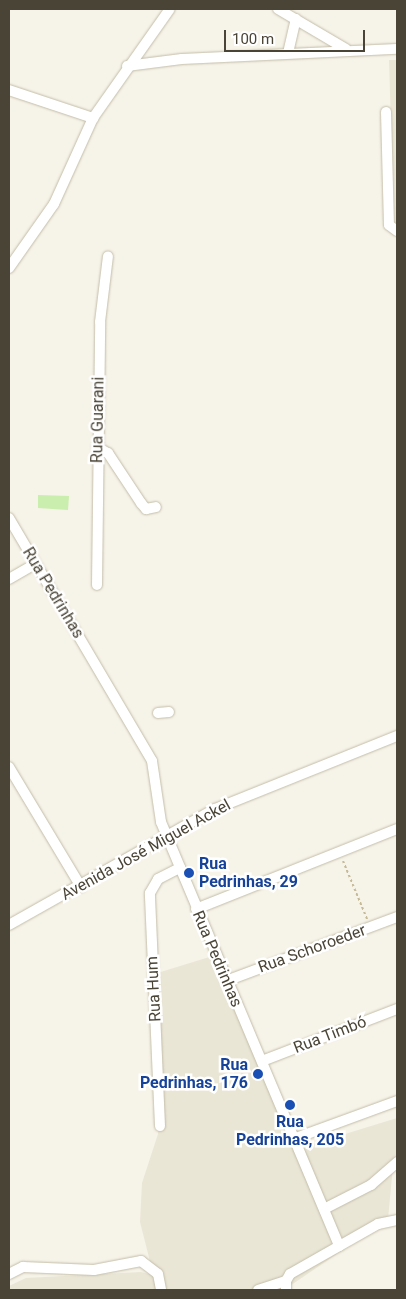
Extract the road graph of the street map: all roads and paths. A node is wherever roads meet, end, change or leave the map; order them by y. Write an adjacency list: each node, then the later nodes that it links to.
1 (278, 9): 3 (street)
2 (167, 10): 7 (street)
3 (296, 19): 5 (street); 6 (street)
4 (397, 49): 5 (street)
5 (347, 50): 6 (street)
6 (288, 53): 7 (street)
7 (127, 66): 10 (street)
8 (9, 90): 10 (street)
9 (386, 112): 11 (street)
10 (92, 118): 13 (street)
11 (397, 231)
12 (108, 256): 14 (street, Rua Guarani)
13 (9, 266)
14 (97, 447): 15 (street); 19 (street, Rua Guarani)
15 (156, 507)
16 (9, 518): 17 (street, Rua Pedrinhas)
17 (35, 564): 18 (street); 24 (street, Rua Pedrinhas)
18 (9, 578)
19 (97, 584)
20 (397, 736): 24 (street, Avenida José Miguel Ackel)
21 (9, 767): 22 (street)
22 (12, 779): 27 (street)
23 (397, 829): 25 (street)
24 (168, 838): 26 (street, Rua Pedrinhas); 27 (street, Avenida José Miguel Ackel)
25 (339, 852): 28 (street); 31 (path)
26 (180, 868): 28 (street, Rua Pedrinhas); 36 (street, Rua Hum)
27 (81, 887): 30 (street, Avenida José Miguel Ackel)
28 (196, 909): 32 (street, Rua Pedrinhas)
29 (397, 917): 31 (street, Rua Schoroeder)
30 (9, 925)
31 (371, 927): 32 (street, Rua Schoroeder)
32 (226, 981): 34 (street, Rua Pedrinhas)
33 (397, 1009): 34 (street, Rua Timbó)
34 (262, 1061): 37 (street, Rua Pedrinhas)
35 (397, 1101): 37 (street)
36 (160, 1126)
37 (296, 1138): 39 (street, Rua Pedrinhas)
38 (397, 1162): 39 (street)
39 (324, 1209): 41 (street, Rua Pedrinhas)
40 (397, 1220): 41 (street)
41 (339, 1246): 43 (street)
42 (9, 1274): 44 (street)
43 (286, 1285): 45 (street)
44 (161, 1290)
45 (258, 1290)

